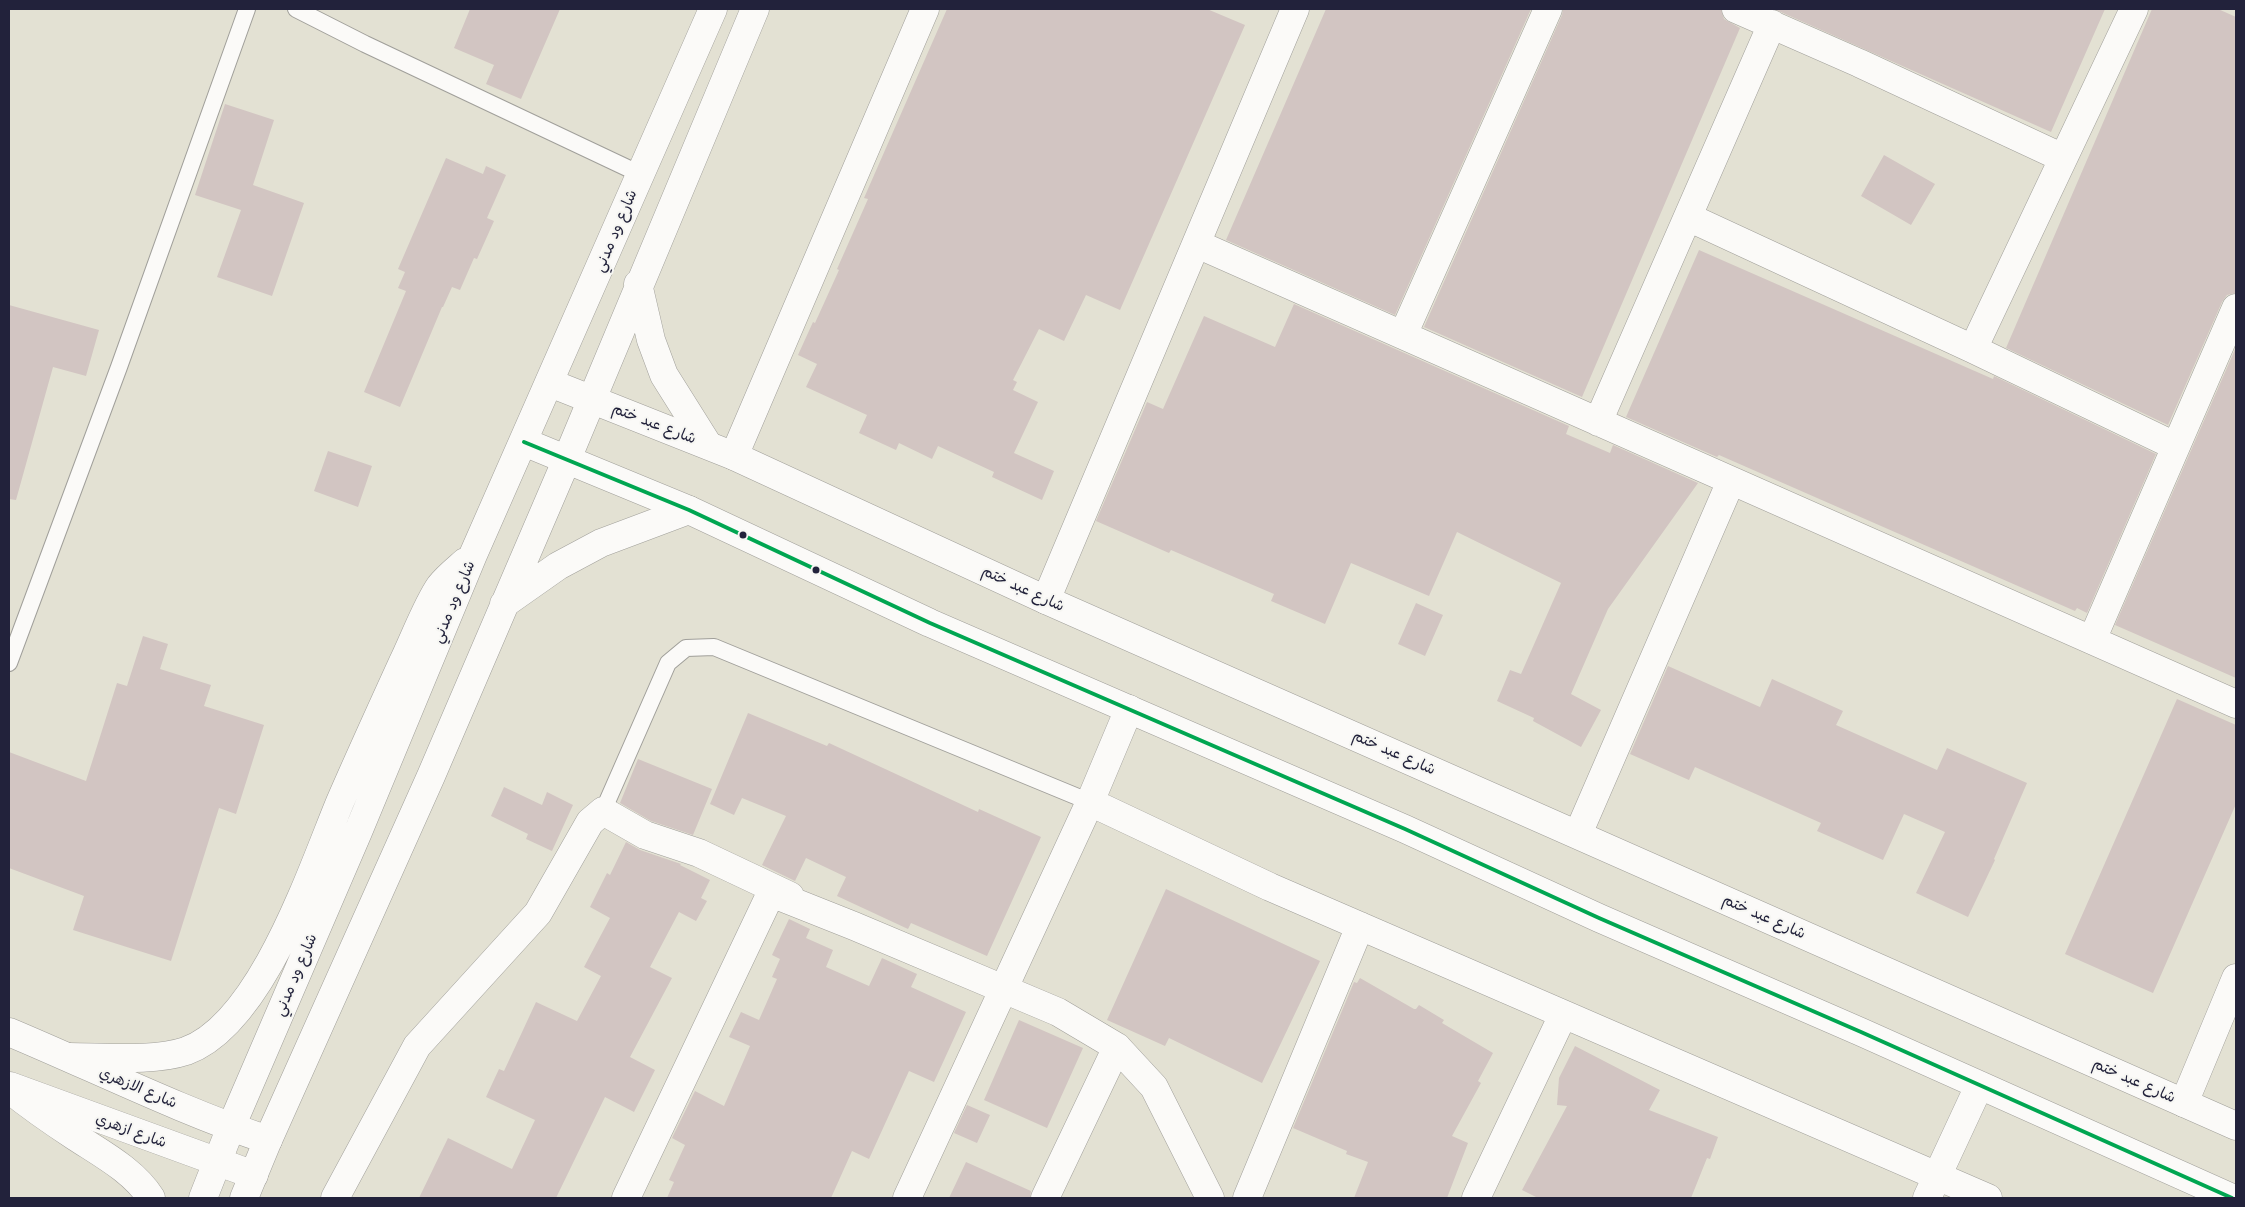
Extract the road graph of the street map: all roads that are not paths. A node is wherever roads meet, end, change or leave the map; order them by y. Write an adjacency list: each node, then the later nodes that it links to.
1 (247, 9): 33 (lane)
2 (296, 9): 12 (lane)
3 (713, 9): 12 (main road, شارع ود مدني)
4 (755, 9): 15 (main road)
5 (925, 9): 25 (main road)
6 (1548, 9): 17 (main road)
7 (1736, 9): 10 (main road)
8 (2134, 9): 11 (main road)
9 (1290, 10): 14 (main road)
10 (1772, 24): 11 (main road); 13 (main road)
11 (2063, 158): 18 (main road)
12 (640, 174): 19 (main road, شارع ود مدني)
13 (1688, 217): 18 (main road); 21 (main road)
14 (1196, 244): 17 (main road); 30 (main road)
15 (638, 284): 20 (main road); 23 (main road)
16 (2236, 308): 24 (main road)
17 (1403, 335): 21 (main road)
18 (1973, 349): 24 (main road)
19 (550, 383): 20 (main road, شارع عبد ختم); 22 (main road, شارع ود مدني)
20 (590, 399): 23 (main road, شارع عبد ختم); 26 (main road)
21 (1598, 422): 27 (main road)
22 (524, 442): 26 (main road); 29 (main road, شارع ود مدني)
23 (708, 445): 25 (main road, شارع عبد ختم)
24 (2175, 446): 32 (main road)
25 (734, 456): 30 (main road, شارع عبد ختم)
26 (566, 459): 28 (main road); 31 (main road)
27 (1731, 481): 32 (main road); 38 (main road)
28 (689, 510): 31 (main road); 35 (main road)
29 (473, 555): 46 (main road); 51 (main road, شارع ود مدني)
30 (1046, 600): 38 (main road, شارع عبد ختم)
31 (504, 604): 52 (main road)
32 (2092, 640): 34 (main road)
33 (9, 663)
34 (2236, 704)
35 (1129, 709): 36 (main road); 47 (main road)
36 (1090, 802): 37 (lane); 40 (main road); 42 (main road)
37 (603, 811): 39 (main road); 59 (main road)
38 (1578, 834): 49 (main road, شارع عبد ختم)
39 (854, 926): 42 (main road); 60 (main road)
40 (1360, 926): 43 (main road); 64 (main road)
41 (2236, 978): 49 (main road)
42 (1003, 990): 45 (main road); 61 (main road)
43 (1563, 1015): 55 (main road); 56 (main road)
44 (9, 1032): 46 (main road, شارع الازهري)
45 (1116, 1047): 62 (main road); 63 (main road)
46 (69, 1057): 51 (main road, شارع الازهري)
47 (1979, 1086): 55 (main road); 66 (main road)
48 (9, 1088): 53 (main road, شارع ازهري); 57 (main road)
49 (2184, 1103): 50 (main road, شارع عبد ختم)
50 (2236, 1126)
51 (231, 1127): 52 (main road, شارع الازهري); 53 (main road, شارع ود مدني)
52 (268, 1140): 54 (main road)
53 (216, 1163): 54 (main road, شارع ازهري); 58 (main road, شارع ود مدني)
54 (249, 1187)
55 (1932, 1188): 65 (main road)
56 (1486, 1195)
57 (151, 1198)
58 (203, 1198)
59 (334, 1198)
60 (626, 1198)
61 (907, 1198)
62 (1045, 1198)
63 (1210, 1198)
64 (1247, 1198)
65 (1988, 1198)
66 (2232, 1198)

